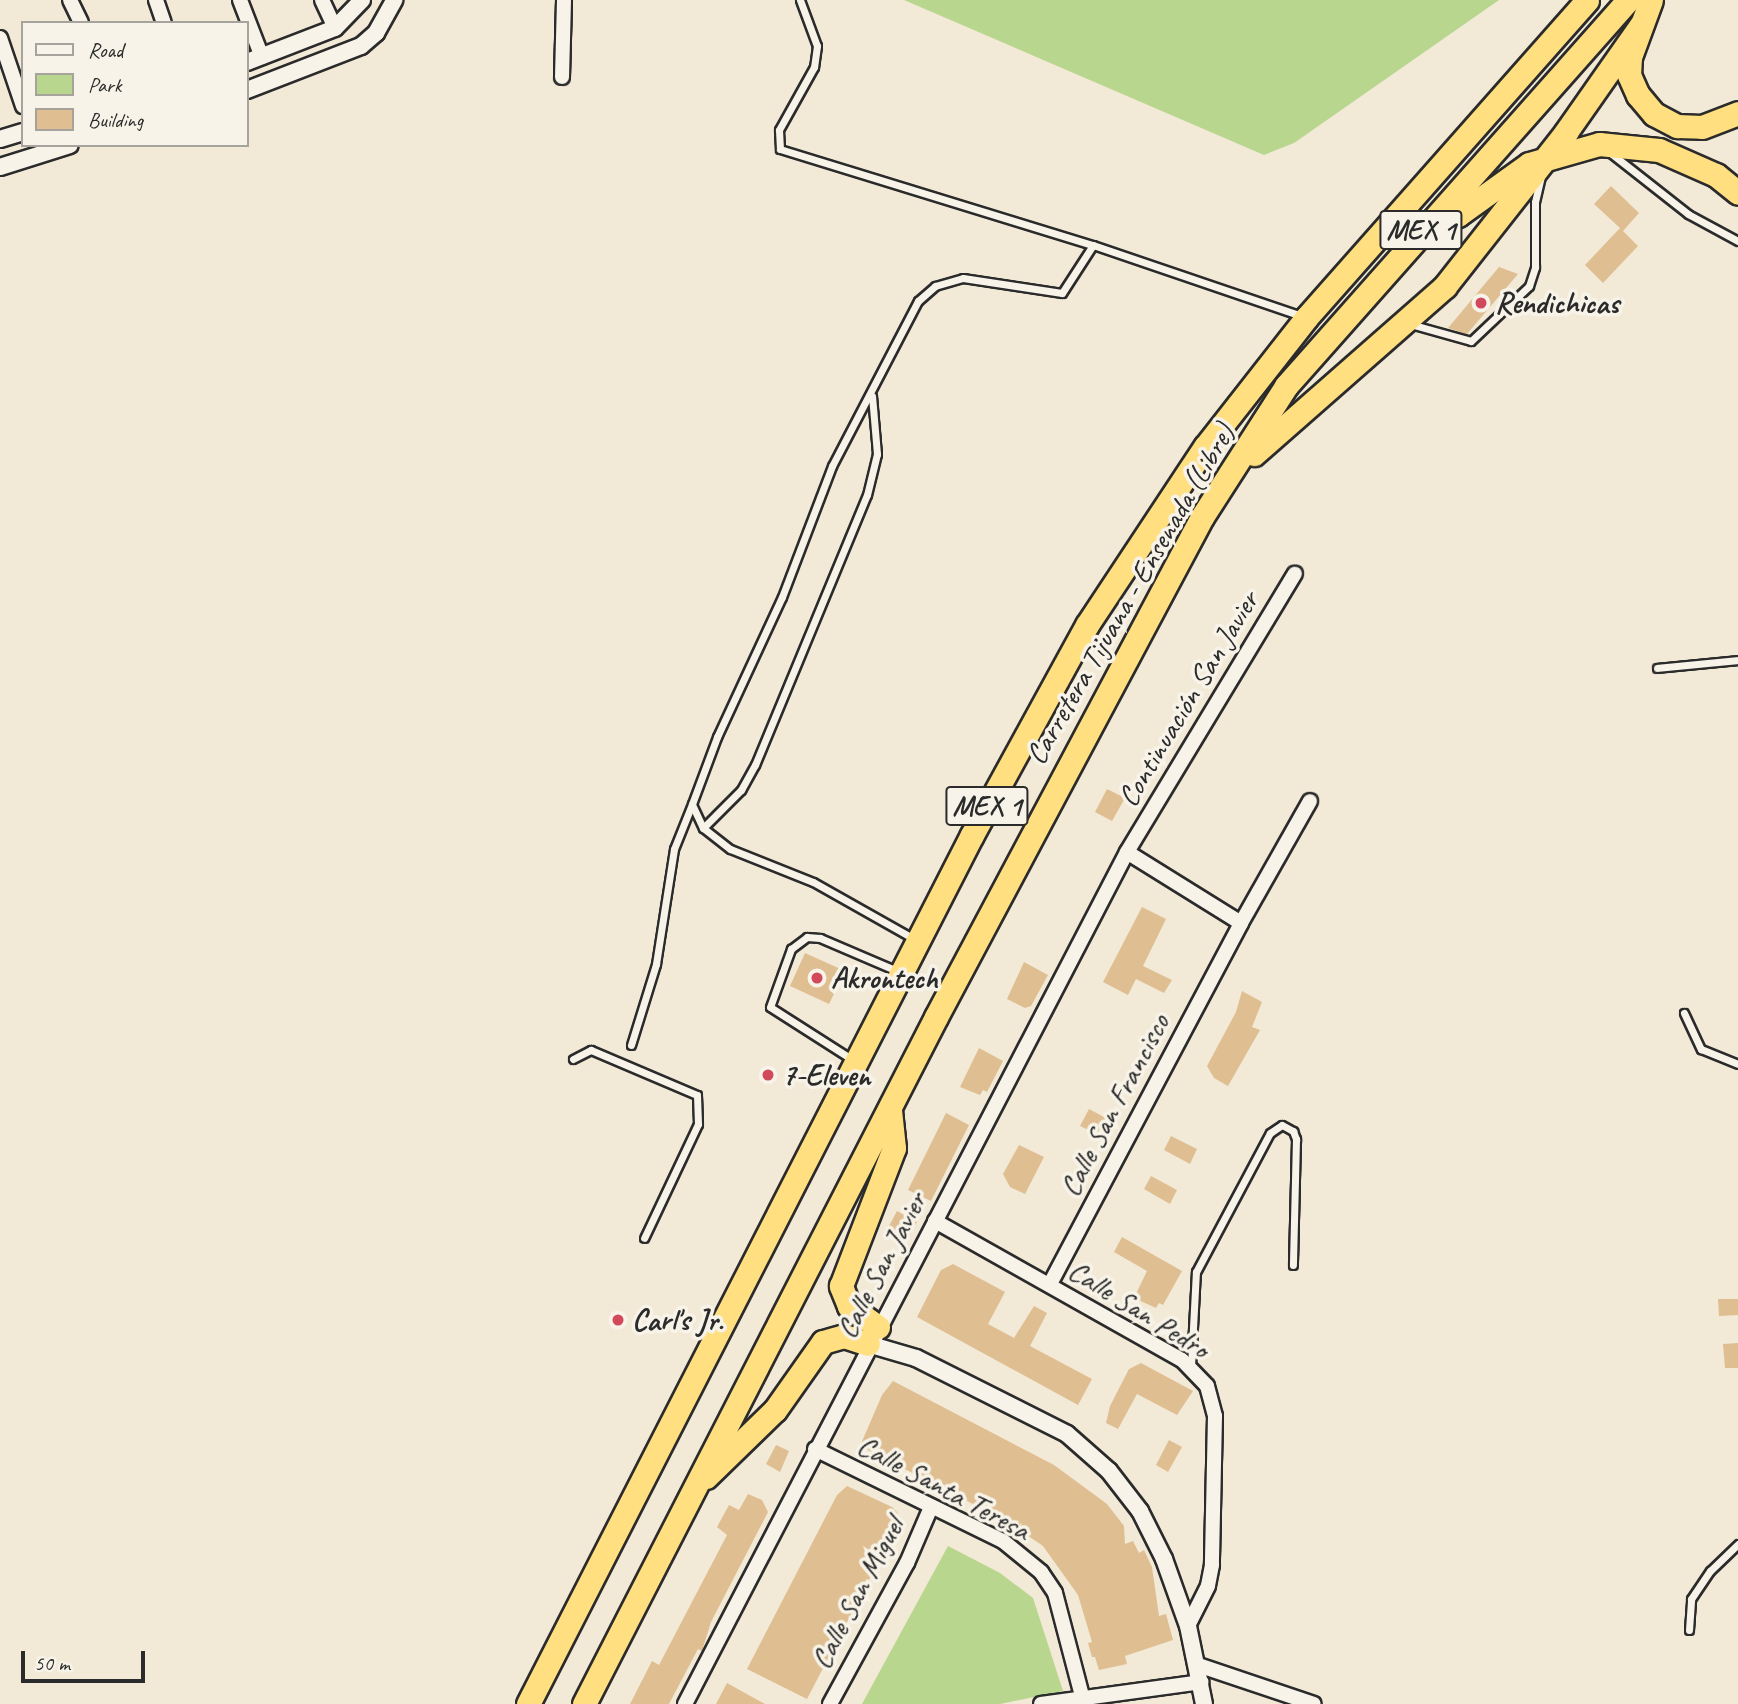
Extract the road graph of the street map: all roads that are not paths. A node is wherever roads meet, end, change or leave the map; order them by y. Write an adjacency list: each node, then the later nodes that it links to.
1 (70, 0): 12 (street)
2 (156, 0): 13 (street)
3 (240, 0): 14 (street)
4 (322, 0): 16 (street)
5 (362, 0): 16 (street)
6 (394, 0): 21 (street)
7 (565, 0): 20 (street)
8 (800, 0): 33 (lane)
9 (1587, 0): 34 (highway, Carretera Tijuana - Ensenada (Libre) / MEX 1)
10 (1628, 0): 31 (highway, Carretera Tijuana - Ensenada (Libre) / MEX 1)
11 (1651, 0): 15 (highway)
12 (81, 21)
13 (163, 21)
14 (245, 21)
15 (1641, 25): 23 (highway); 28 (highway)
16 (335, 28): 19 (street)
17 (248, 34): 19 (street)
18 (0, 38): 22 (street)
19 (254, 60)
20 (562, 77)
21 (248, 90)
22 (21, 100)
23 (1738, 113)
24 (21, 133): 25 (street)
25 (0, 139)
26 (1599, 144): 28 (highway); 30 (highway); 32 (lane)
27 (64, 147): 29 (street)
28 (1545, 158): 31 (highway); 35 (highway); 35 (lane)
29 (0, 167)
30 (1738, 193)
31 (1417, 235): 37 (highway, Carretera Tijuana - Ensenada (Libre) / MEX 1)
32 (1738, 241)
33 (1093, 245): 34 (lane); 36 (lane)
34 (1306, 318): 46 (highway, Carretera Tijuana - Ensenada (Libre) / MEX 1)
35 (1406, 323): 37 (highway)
36 (872, 395): 42 (lane); 43 (lane)
37 (1233, 474): 53 (highway, Carretera Tijuana - Ensenada (Libre) / MEX 1)
38 (1295, 573): 44 (street, Continuación San Javier)
39 (1738, 660): 40 (lane)
40 (1657, 668)
41 (1310, 802): 45 (street, Calle San Francisco)
42 (692, 804): 43 (lane); 49 (lane)
43 (704, 828): 46 (lane)
44 (1127, 852): 45 (street); 54 (street, Calle San Javier)
45 (1241, 923): 57 (street, Calle San Francisco)
46 (917, 941): 47 (highway, Carretera Tijuana - Ensenada (Libre) / MEX 1)
47 (901, 973): 51 (highway, Carretera Tijuana - Ensenada (Libre) / MEX 1); 51 (lane)
48 (1684, 1013): 52 (lane)
49 (631, 1045)
50 (573, 1059): 55 (lane)
51 (857, 1062): 69 (highway, Carretera Tijuana - Ensenada (Libre) / MEX 1)
52 (1738, 1064)
53 (890, 1111): 58 (highway); 61 (highway, Carretera Tijuana - Ensenada (Libre) / MEX 1)
54 (935, 1221): 57 (street, Calle San Pedro); 58 (street, Calle San Javier)
55 (644, 1238)
56 (1293, 1265): 59 (lane)
57 (1050, 1284): 59 (street, Calle San Pedro)
58 (873, 1336): 60 (street, Calle San Javier); 61 (highway); 64 (street)
59 (1191, 1366): 64 (street, Calle San Pedro)
60 (815, 1449): 62 (street, Calle Santa Teresa); 71 (street, Calle San Javier)
61 (696, 1486): 70 (highway, Carretera Tijuana - Ensenada (Libre) / MEX 1)
62 (931, 1507): 68 (street, Calle Santa Teresa); 72 (street, Calle San Miguel)
63 (1738, 1545): 65 (lane)
64 (1188, 1626): 66 (street)
65 (1689, 1630)
66 (1198, 1665): 67 (street); 75 (street)
67 (1201, 1682): 68 (street); 74 (street)
68 (1082, 1696): 73 (street)
69 (528, 1704)
70 (584, 1704)
71 (685, 1704)
72 (830, 1704)
73 (1041, 1704)
74 (1205, 1704)
75 (1314, 1704)

